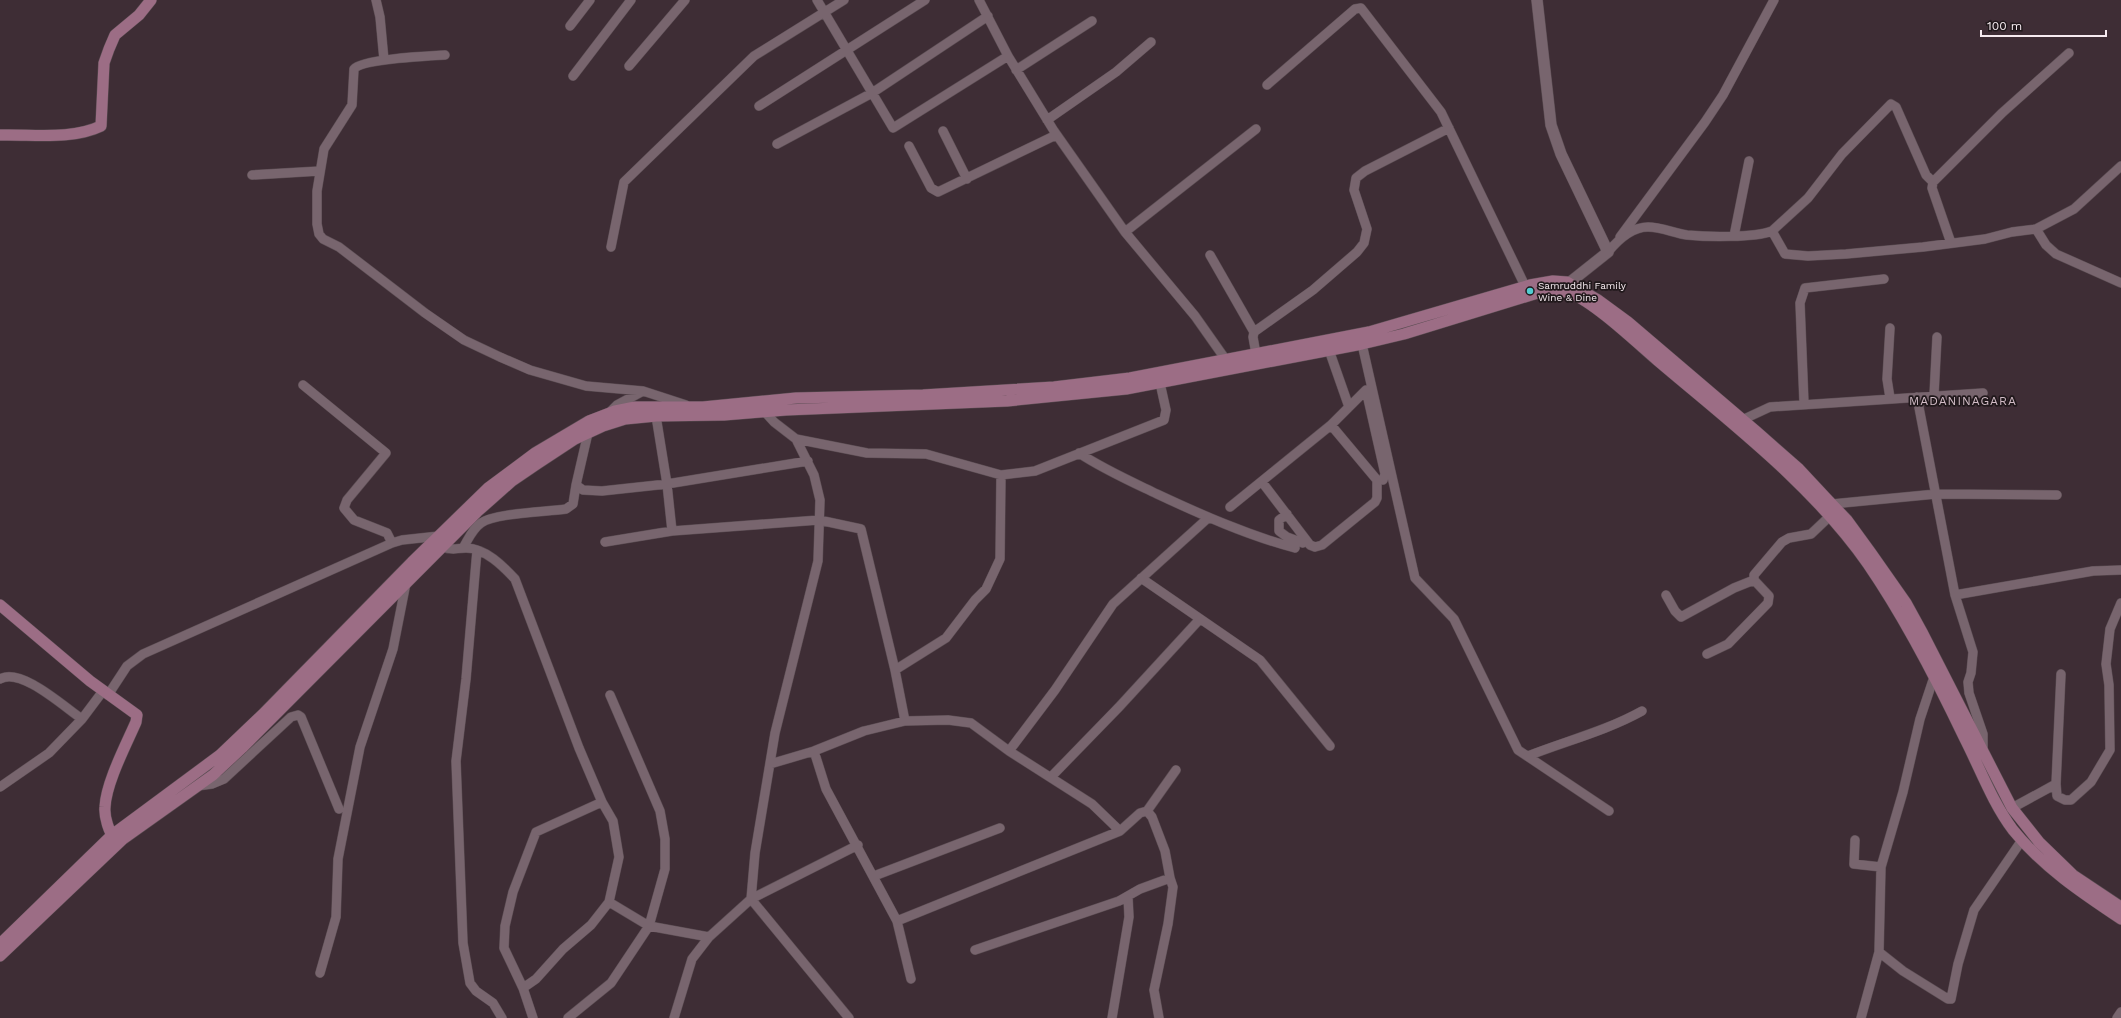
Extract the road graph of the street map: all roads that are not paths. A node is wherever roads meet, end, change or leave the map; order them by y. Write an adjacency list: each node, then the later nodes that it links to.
1 (150, 0): 32 (main road)
2 (376, 0): 21 (street)
3 (590, 0): 15 (street)
4 (631, 0): 24 (street)
5 (685, 0): 22 (street)
6 (817, 0): 12 (street)
7 (844, 0): 12 (street)
8 (925, 0): 17 (street)
9 (979, 0): 13 (street)
10 (1537, 0): 49 (street)
11 (1774, 0): 46 (street)
12 (824, 13): 17 (street); 48 (street)
13 (988, 16): 20 (street); 26 (street)
14 (1092, 21): 23 (street)
15 (570, 26)
16 (1151, 42): 28 (street)
17 (847, 50): 26 (street); 27 (street)
18 (2069, 53): 41 (street)
19 (445, 54): 21 (street)
20 (1008, 56): 23 (street); 26 (street)
21 (384, 60): 38 (street)
22 (629, 66)
23 (1016, 70): 28 (street)
24 (573, 76)
25 (1266, 85): 29 (street)
26 (872, 93): 34 (street)
27 (760, 106)
28 (1047, 120): 33 (street)
29 (1449, 128): 54 (street); 56 (street)
30 (1256, 129): 44 (street)
31 (943, 131): 40 (street)
32 (0, 135)
33 (1056, 135): 40 (street); 44 (street)
34 (777, 144)
35 (909, 146): 40 (street)
36 (1750, 161): 45 (street)
37 (2121, 166): 42 (street)
38 (320, 171): 39 (street); 66 (street)
39 (252, 175)
40 (967, 179)
41 (1933, 182): 43 (street); 47 (street)
42 (2036, 229): 47 (street); 52 (street)
43 (1772, 231): 45 (street); 47 (street)
44 (1125, 232): 62 (street)
45 (1734, 236): 46 (street)
46 (1616, 241): 49 (street)
47 (1951, 243)
48 (611, 247)
49 (1608, 252): 53 (street)
50 (1210, 255): 56 (street)
51 (1884, 279): 71 (street)
52 (2121, 283)
53 (1568, 288): 54 (main road); 78 (main road); 94 (main road)
54 (1528, 291): 58 (main road); 60 (main road)
55 (1890, 328): 70 (street)
56 (1254, 332): 61 (street)
57 (1937, 336): 68 (street)
58 (1362, 344): 59 (main road); 128 (street)
59 (1329, 350): 60 (main road); 74 (street)
60 (1295, 352): 61 (main road); 63 (main road)
61 (1256, 354): 62 (main road)
62 (1226, 360): 63 (main road)
63 (1179, 374): 64 (main road); 73 (main road)
64 (1160, 383): 73 (main road); 82 (street)
65 (303, 384): 100 (street)
66 (643, 391): 72 (street); 76 (street)
67 (1983, 393): 68 (street)
68 (1934, 395): 69 (street)
69 (1918, 397): 70 (street); 89 (street)
70 (1890, 398): 71 (street)
71 (1804, 403): 78 (street)
72 (689, 406): 75 (main road); 76 (main road)
73 (764, 407): 75 (main road); 81 (street)
74 (1349, 407): 79 (street); 85 (street)
75 (724, 410): 77 (main road)
76 (610, 413): 98 (main road)
77 (656, 416): 80 (main road); 87 (street)
78 (1742, 420): 91 (main road)
79 (1331, 425): 86 (street); 93 (street)
80 (588, 433): 88 (street); 101 (main road)
81 (796, 439): 83 (street); 84 (street)
82 (1079, 454): 84 (street); 95 (street)
83 (808, 461): 87 (street); 96 (street)
84 (1001, 475): 115 (street)
85 (1383, 480)
86 (1262, 482): 92 (street); 93 (street)
87 (668, 484): 88 (street); 97 (street)
88 (576, 485): 102 (street)
89 (1936, 494): 90 (street); 91 (street); 110 (street)
90 (2057, 495)
91 (1832, 504): 125 (main road)
92 (1230, 507)
93 (1287, 514): 95 (street)
94 (1830, 516): 107 (street); 117 (main road)
95 (1208, 518): 106 (street)
96 (819, 520): 97 (street); 115 (street); 129 (street)
97 (672, 531): 99 (street)
98 (439, 536): 100 (street); 104 (main road)
99 (605, 542)
100 (392, 543): 119 (street)
101 (442, 547): 102 (street); 104 (main road)
102 (463, 548): 103 (street)
103 (477, 550): 135 (street); 165 (street)
104 (418, 564): 108 (main road); 142 (main road)
105 (2121, 570): 110 (street)
106 (1141, 578): 113 (street); 127 (street)
107 (1754, 580): 109 (street); 114 (street)
108 (406, 583): 133 (main road); 161 (street)
109 (1666, 594)
110 (1955, 595): 125 (street)
111 (2121, 603): 132 (street)
112 (0, 605): 119 (main road)
113 (1199, 620): 124 (street); 131 (street)
114 (1707, 654)
115 (895, 670): 123 (street)
116 (2061, 674): 132 (street)
117 (1934, 677): 144 (main road); 146 (street)
118 (0, 679): 122 (street)
119 (106, 693): 122 (street); 142 (main road)
120 (610, 695): 155 (street)
121 (1642, 711): 128 (street)
122 (82, 720): 134 (street)
123 (905, 721): 126 (street); 127 (street)
124 (1330, 746)
125 (1983, 750): 136 (main road)
126 (814, 751): 129 (street); 145 (street)
127 (1009, 751): 131 (street)
128 (1528, 756): 139 (street)
129 (770, 764): 150 (street)
130 (1176, 770): 138 (street)
131 (1050, 777): 141 (street)
132 (2056, 784): 136 (street)
133 (197, 786): 137 (street); 142 (main road)
134 (0, 787)
135 (602, 802): 151 (street); 163 (street)
136 (2012, 808): 152 (main road)
137 (339, 809)
138 (1147, 811): 141 (street); 148 (street)
139 (1609, 811)
140 (1000, 828): 147 (street)
141 (1120, 831): 154 (street)
142 (115, 839): 157 (main road); 160 (main road)
143 (1855, 840): 146 (street)
144 (2022, 840): 153 (main road); 159 (street)
145 (858, 845): 147 (street); 150 (street)
146 (1881, 867): 159 (street)
147 (874, 876): 154 (street)
148 (1170, 878): 149 (street); 171 (street)
149 (1128, 896): 158 (street); 170 (street)
150 (751, 900): 156 (street); 169 (street)
151 (609, 902): 155 (street); 163 (street)
152 (2121, 907)
153 (2121, 919)
154 (897, 921): 162 (street)
155 (649, 926): 156 (street); 167 (street)
156 (709, 937): 168 (street)
157 (0, 944)
158 (975, 950)
159 (1879, 952): 172 (street)
160 (0, 956)
161 (320, 973)
162 (911, 979)
163 (522, 988): 166 (street)
164 (2121, 1012): 173 (street)
165 (502, 1018)
166 (533, 1018)
167 (568, 1018)
168 (674, 1018)
169 (849, 1018)
170 (1112, 1018)
171 (1159, 1018)
172 (1861, 1018)
173 (2117, 1018)

